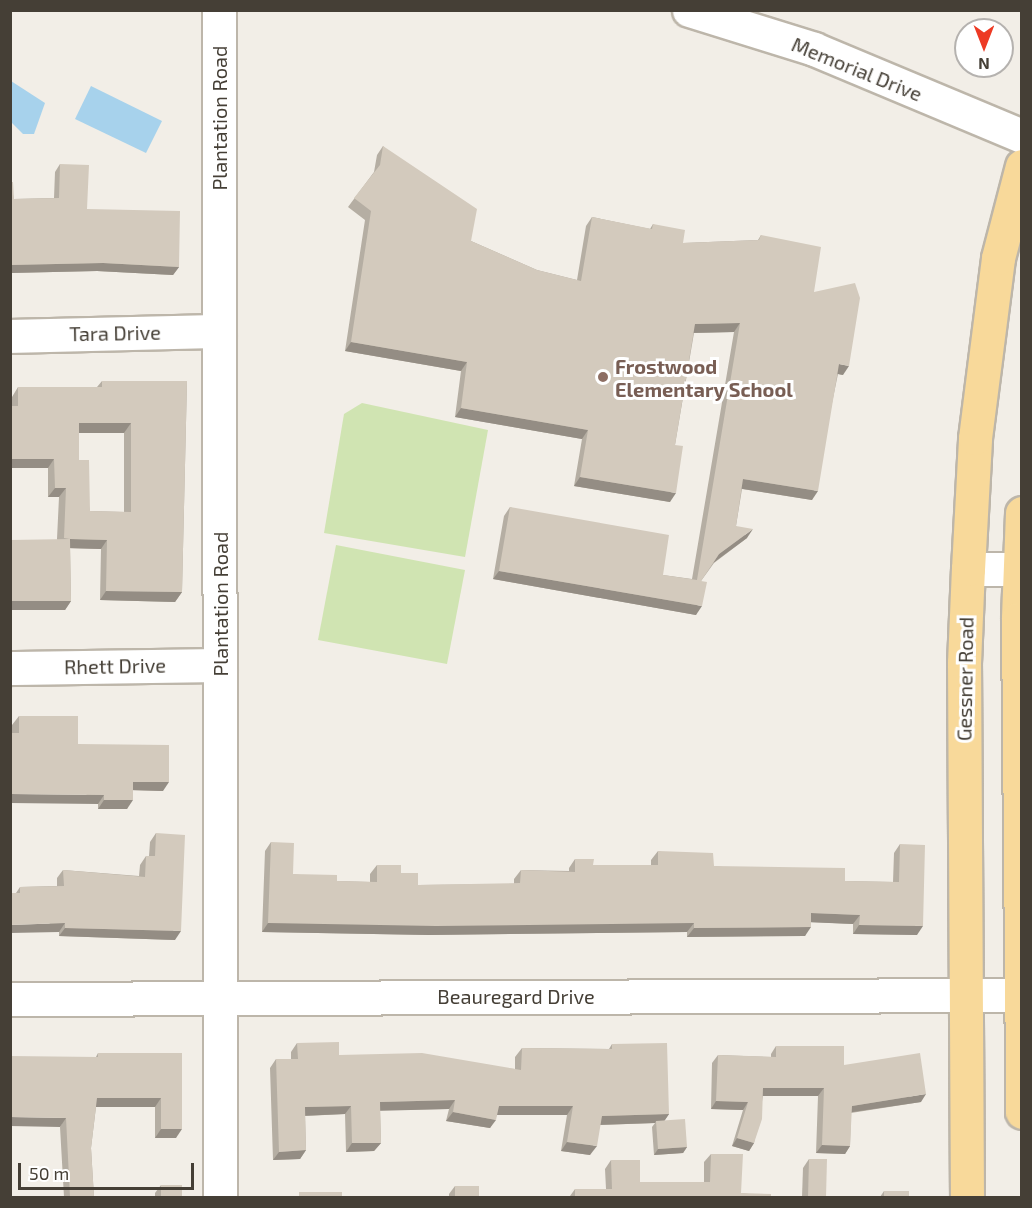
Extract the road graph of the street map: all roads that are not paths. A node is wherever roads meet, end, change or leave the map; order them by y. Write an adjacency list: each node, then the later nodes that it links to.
1 (219, 10): 5 (street, Plantation Road)
2 (689, 10): 3 (street, Memorial Drive)
3 (1022, 136)
4 (1022, 166): 8 (main road, Gessner Road)
5 (219, 331): 6 (street, Tara Drive); 10 (street, Plantation Road)
6 (10, 336)
7 (1022, 513): 9 (main road)
8 (968, 569): 9 (street); 12 (main road, Gessner Road)
9 (1020, 569): 13 (main road)
10 (220, 665): 11 (street, Rhett Drive); 14 (street, Plantation Road)
11 (10, 668)
12 (965, 995): 13 (street, Beauregard Drive); 14 (street, Beauregard Drive); 18 (main road, Gessner Road)
13 (1021, 995): 16 (main road)
14 (219, 996): 15 (street, Beauregard Drive); 17 (street, Plantation Road)
15 (10, 999)
16 (1022, 1112)
17 (220, 1197)
18 (966, 1197)

